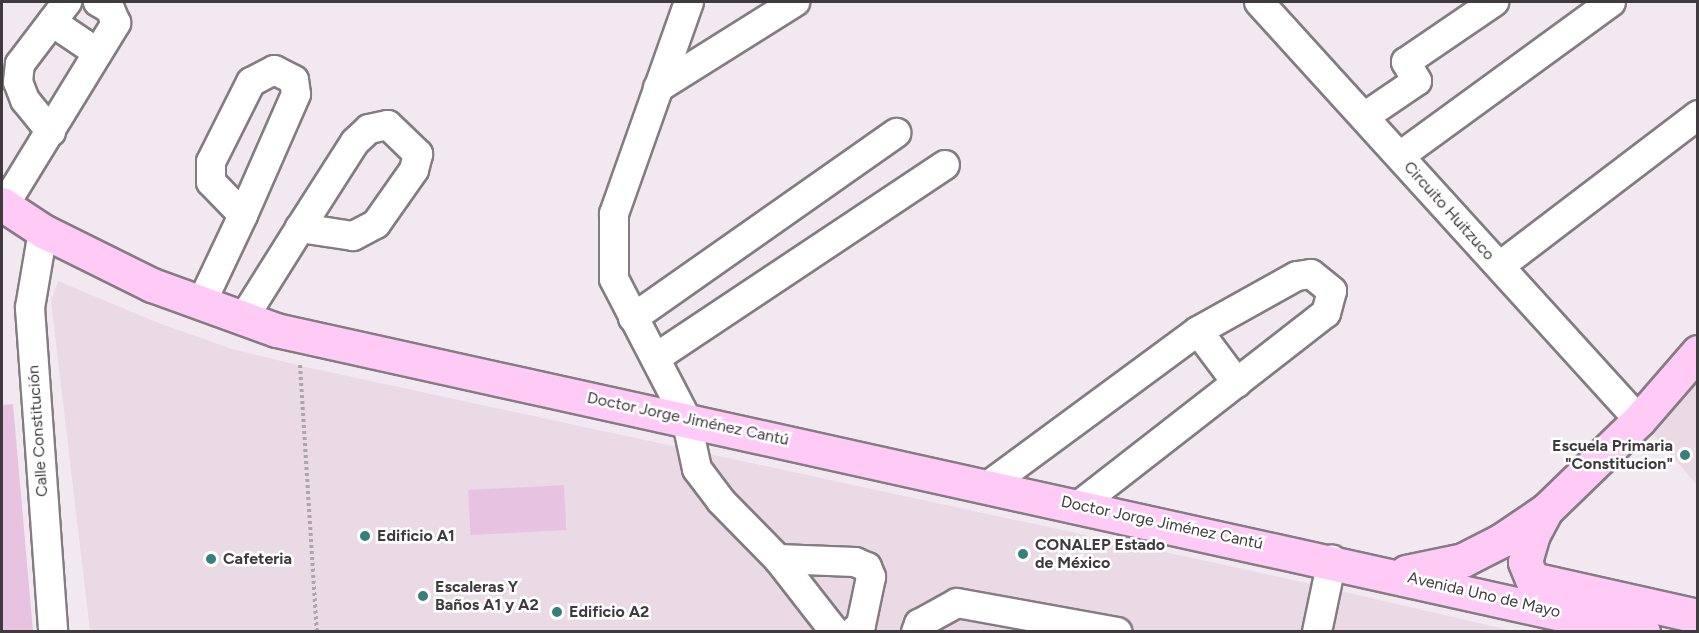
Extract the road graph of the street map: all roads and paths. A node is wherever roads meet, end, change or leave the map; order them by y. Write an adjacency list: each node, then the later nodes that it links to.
1 (98, 2): 8 (street)
2 (689, 2): 9 (street)
3 (795, 2): 9 (street)
4 (1259, 2): 11 (street, Circuito Huitzuco)
5 (1494, 2): 11 (street)
6 (1611, 2): 14 (street)
7 (59, 12): 8 (street); 12 (street)
8 (98, 53): 12 (street)
9 (658, 88): 22 (street)
10 (1698, 115): 20 (street)
11 (1364, 117): 14 (street, Circuito Huitzuco)
12 (51, 132): 16 (street)
13 (896, 134): 22 (street)
14 (1400, 156): 20 (street, Circuito Huitzuco)
15 (945, 165): 27 (street)
16 (3, 205): 19 (main road, Doctor Jorge Jiménez Cantú)
17 (243, 215): 21 (street)
18 (300, 228): 23 (street)
19 (43, 231): 21 (main road, Doctor Jorge Jiménez Cantú); 38 (street, Calle Constitución)
20 (1500, 266): 30 (street, Circuito Huitzuco)
21 (201, 304): 23 (main road, Doctor Jorge Jiménez Cantú)
22 (633, 318): 27 (street)
23 (243, 319): 25 (main road, Doctor Jorge Jiménez Cantú)
24 (1198, 331): 28 (street); 28 (street); 31 (street)
25 (300, 335): 29 (main road, Doctor Jorge Jiménez Cantú); 39 (path)
26 (1698, 352): 30 (main road)
27 (657, 357): 29 (street)
28 (1237, 383): 32 (street)
29 (686, 418): 31 (main road, Doctor Jorge Jiménez Cantú); 34 (street)
30 (1639, 420): 33 (main road)
31 (989, 485): 32 (main road, Doctor Jorge Jiménez Cantú)
32 (1079, 505): 35 (main road, Doctor Jorge Jiménez Cantú)
33 (1546, 510): 36 (main road); 37 (main road)
34 (778, 559): 40 (street); 41 (street)
35 (1332, 560): 36 (main road, Doctor Jorge Jiménez Cantú); 44 (street)
36 (1395, 574): 45 (main road, Avenida Uno de Mayo)
37 (1698, 616)
38 (53, 632)
39 (317, 632)
40 (835, 632)
41 (853, 632)
42 (916, 632): 43 (street)
43 (1118, 632)
44 (1317, 632)
45 (1643, 632)

